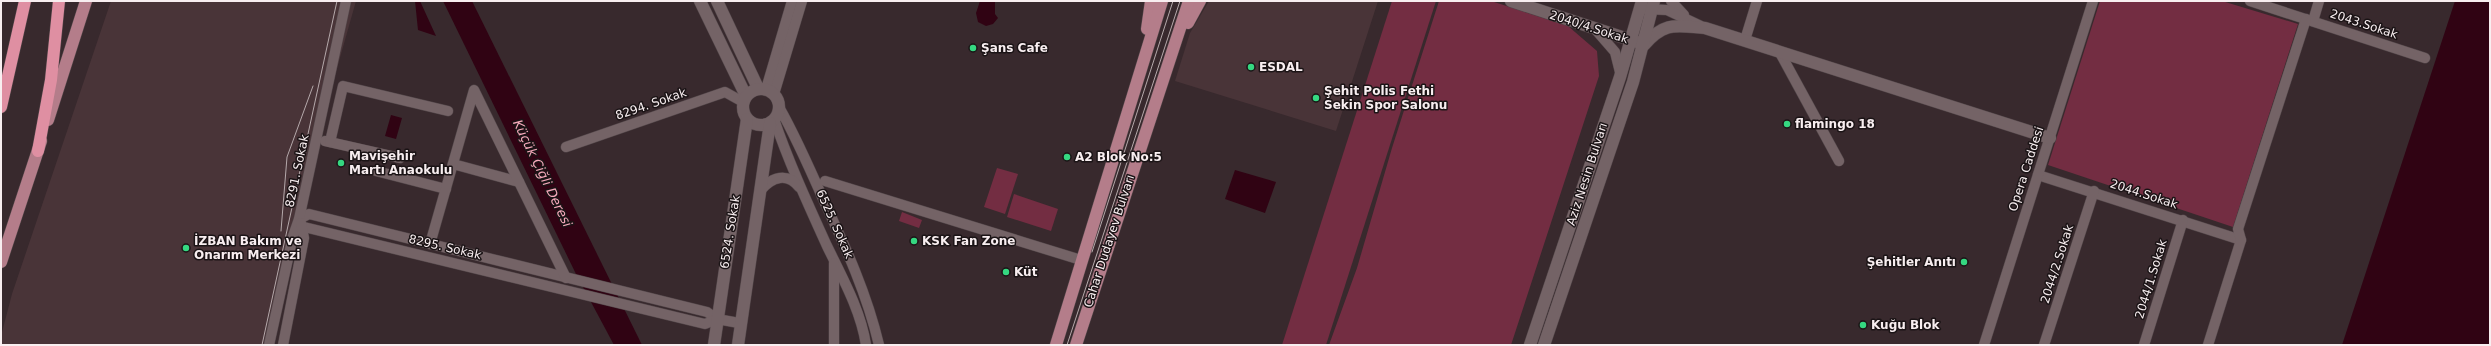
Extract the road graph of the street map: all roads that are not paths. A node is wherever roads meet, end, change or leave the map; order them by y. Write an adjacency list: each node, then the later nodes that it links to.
1 (25, 1): 35 (highway)
2 (59, 1): 44 (highway)
3 (86, 1): 44 (main road)
4 (346, 1): 41 (street, 8291. Sokak)
5 (700, 1): 34 (street)
6 (717, 1): 33 (street)
7 (792, 1): 33 (street)
8 (802, 1): 33 (street)
9 (1151, 1): 32 (main road)
10 (1162, 1): 32 (main road, Cahar Dudayev Bulvarı)
11 (1189, 1): 30 (main road, Cahar Dudayev Bulvarı)
12 (1200, 1): 30 (main road)
13 (1511, 1): 24 (street, 2040/4.Sokak)
14 (1671, 1): 21 (street)
15 (1757, 1): 26 (street)
16 (2093, 1): 40 (street, Opera Caddesi)
17 (2250, 1): 22 (street, 2043.Sokak)
18 (2319, 1): 22 (street)
19 (1640, 5): 20 (street); 25 (street, Aziz Nesin Bulvarı)
20 (1653, 5): 21 (street); 27 (street, Aziz Nesin Bulvarı)
21 (1688, 19): 23 (street)
22 (2309, 20): 29 (street, 2043.Sokak); 58 (street)
23 (1705, 28): 26 (street); 27 (street)
24 (1595, 29): 25 (street, 2040/4.Sokak); 31 (street)
25 (1631, 40): 27 (street, 2040/4.Sokak); 31 (street, Aziz Nesin Bulvarı)
26 (1745, 40): 28 (street)
27 (1644, 45): 76 (street, Aziz Nesin Bulvarı)
28 (1779, 51): 40 (street); 46 (street)
29 (2425, 58)
30 (1168, 64): 74 (main road, Cahar Dudayev Bulvarı)
31 (1620, 77): 75 (street, Aziz Nesin Bulvarı)
32 (1135, 85): 61 (main road, Cahar Dudayev Bulvarı)
33 (766, 90): 34 (street); 36 (street)
34 (744, 99): 38 (street); 43 (street, 8294. Sokak)
35 (1, 107)
36 (779, 107): 39 (street); 72 (street, 6525. Sokak)
37 (448, 111): 42 (street)
38 (747, 119): 39 (street); 64 (street, 6524. Sokak)
39 (772, 121): 53 (street, 6524. Sokak); 55 (street, 6525. Sokak)
40 (2050, 138): 49 (street, Opera Caddesi)
41 (317, 139): 42 (street); 57 (street, 8291. Sokak)
42 (330, 142): 45 (street)
43 (566, 147)
44 (38, 151): 62 (main road)
45 (400, 158)
46 (1839, 161)
47 (453, 164): 51 (street); 51 (street); 52 (street)
48 (376, 171): 52 (street)
49 (2038, 175): 54 (street, 2044.Sokak); 77 (street, Opera Caddesi)
50 (825, 181): 61 (street)
51 (519, 182): 63 (street)
52 (446, 189): 59 (street)
53 (761, 190): 55 (street); 65 (street, 6524. Sokak)
54 (2094, 192): 56 (street, 2044.Sokak); 78 (street, 2044/2.Sokak)
55 (805, 196): 60 (street, 6525. Sokak)
56 (2183, 220): 58 (street, 2044.Sokak); 79 (street, 2044/1.Sokak)
57 (302, 223): 59 (street, 8295. Sokak); 64 (street, 8295. Sokak); 66 (street, 8291. Sokak); 67 (street, 8291. Sokak)
58 (2242, 240): 80 (street)
59 (430, 244): 63 (street, 8295. Sokak)
60 (833, 259): 70 (street); 71 (street, 6525. Sokak)
61 (1081, 260): 73 (main road, Cahar Dudayev Bulvarı)
62 (1, 262)
63 (569, 278): 64 (street, 8295. Sokak)
64 (717, 319): 65 (street); 68 (street, 6524. Sokak)
65 (739, 323): 69 (street, 6524. Sokak)
66 (269, 345)
67 (283, 345)
68 (714, 345)
69 (738, 345)
70 (834, 345)
71 (866, 345)
72 (879, 345)
73 (1056, 345)
74 (1076, 345)
75 (1530, 345)
76 (1544, 345)
77 (1984, 345)
78 (2044, 345)
79 (2144, 345)
80 (2208, 345)

